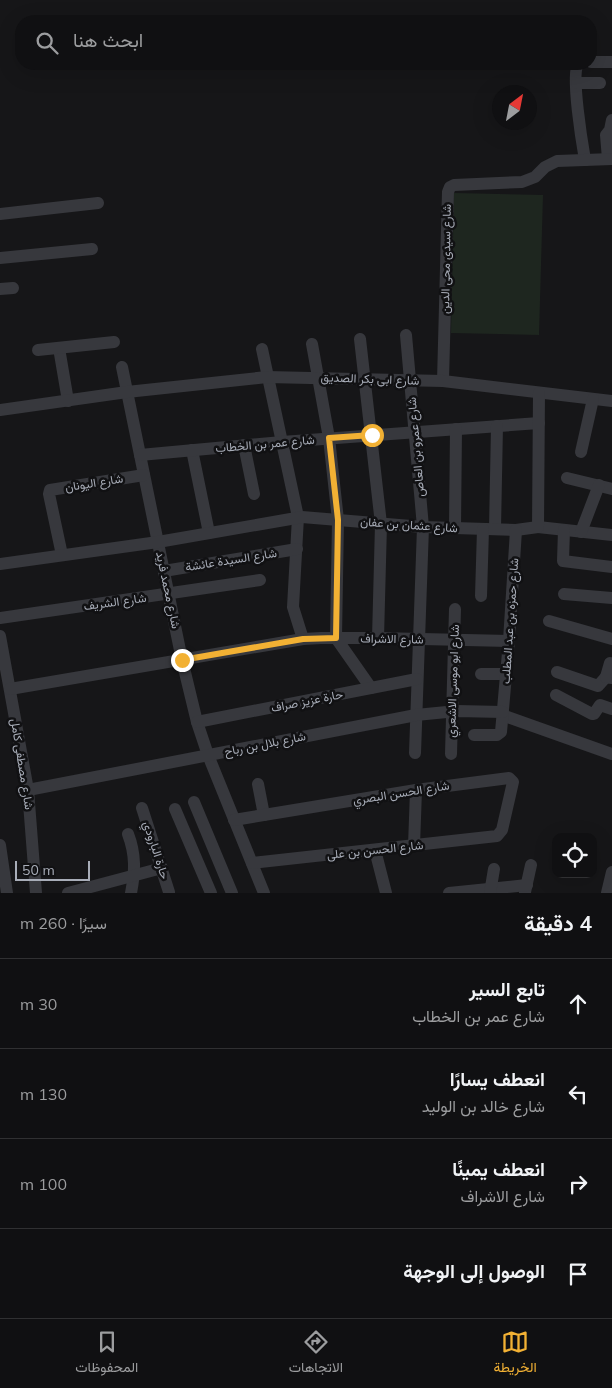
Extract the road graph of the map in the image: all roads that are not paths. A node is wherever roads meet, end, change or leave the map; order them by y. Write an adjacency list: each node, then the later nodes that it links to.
1 (597, 62): 2 (street)
2 (612, 62)
3 (578, 70): 4 (street)
4 (577, 83): 5 (street); 8 (street)
5 (600, 84)
6 (612, 120): 7 (street)
7 (610, 159): 8 (street, شارع سيدى محى الدين)
8 (585, 160): 25 (street, شارع سيدى محى الدين)
9 (98, 203): 10 (street)
10 (0, 214)
11 (92, 249): 12 (street)
12 (0, 258)
13 (406, 335): 24 (street, شارع عمرو بن العاص)
14 (360, 339): 23 (street)
15 (114, 342): 17 (street)
16 (312, 344): 22 (street)
17 (59, 348): 19 (street); 29 (street)
18 (262, 349): 21 (street)
19 (38, 350)
20 (122, 367): 26 (street, شارع محمد فريد)
21 (267, 377): 22 (street, شارع ابى بكر الصديق); 26 (street, شارع ابى بكر الصديق); 38 (street)
22 (318, 378): 23 (street, شارع ابى بكر الصديق); 37 (street)
23 (365, 379): 24 (street, شارع ابى بكر الصديق); 36 (street)
24 (410, 380): 25 (street, شارع ابى بكر الصديق); 35 (street, شارع عمرو بن العاص)
25 (443, 382): 27 (street, شارع ابى بكر الصديق)
26 (127, 392): 29 (street, شارع ابى بكر الصديق); 42 (street, شارع محمد فريد)
27 (539, 392): 28 (street, شارع ابى بكر الصديق); 32 (street)
28 (593, 399): 30 (street, شارع ابى بكر الصديق); 41 (street)
29 (68, 400): 31 (street, شارع ابى بكر الصديق)
30 (612, 401)
31 (0, 410)
32 (539, 423): 33 (street, شارع عمر بن الخطاب); 52 (street)
33 (497, 426): 34 (street, شارع عمر بن الخطاب); 54 (street)
34 (456, 429): 35 (street, شارع عمر بن الخطاب); 53 (street)
35 (414, 432): 36 (street, شارع عمر بن الخطاب); 51 (street, شارع عمرو بن العاص)
36 (372, 435): 37 (street, شارع عمر بن الخطاب); 50 (street)
37 (329, 438): 38 (street, شارع عمر بن الخطاب); 49 (street)
38 (282, 442): 39 (street, شارع عمر بن الخطاب); 48 (street)
39 (244, 445): 40 (street, شارع عمر بن الخطاب); 47 (street)
40 (192, 450): 42 (street, شارع عمر بن الخطاب); 58 (street)
41 (581, 452)
42 (140, 456): 43 (street, شارع محمد فريد)
43 (144, 475): 60 (street, شارع محمد فريد); 62 (street, شارع اليونان)
44 (567, 478): 45 (street)
45 (599, 485): 46 (street); 57 (street)
46 (612, 489)
47 (254, 494)
48 (298, 517): 49 (street, شارع عثمان بن عفان); 58 (street, شارع عثمان بن عفان); 61 (street)
49 (338, 520): 50 (street, شارع عثمان بن عفان); 75 (street)
50 (381, 524): 51 (street, شارع عثمان بن عفان); 76 (street)
51 (423, 527): 53 (street, شارع عثمان بن عفان); 78 (street, شارع عمرو بن العاص)
52 (538, 527): 55 (street, شارع عثمان بن عفان); 56 (street, شارع عثمان بن عفان)
53 (455, 528): 54 (street, شارع عثمان بن عفان)
54 (489, 529): 55 (street, شارع عثمان بن عفان); 69 (street)
55 (516, 530): 81 (street, شارع حمزه بن عبد المطلب)
56 (564, 530): 57 (street, شارع عثمان بن عفان); 64 (street)
57 (581, 532): 59 (street, شارع عثمان بن عفان)
58 (209, 533): 60 (street, شارع عثمان بن عفان)
59 (612, 535)
60 (158, 542): 62 (street, شارع عثمان بن عفان); 65 (street, شارع محمد فريد)
61 (297, 549): 65 (street, شارع السيدة عائشة); 77 (street)
62 (62, 555): 63 (street, شارع عثمان بن عفان)
63 (0, 564)
64 (612, 567)
65 (164, 570): 67 (street, شارع محمد فريد)
66 (260, 580): 67 (street, شارع الشريف)
67 (169, 594): 72 (street, شارع الشريف); 82 (street, شارع محمد فريد)
68 (564, 594): 70 (street)
69 (482, 596)
70 (612, 598)
71 (455, 609): 80 (street, شارع ابو موسى الاشعري)
72 (0, 618)
73 (549, 621): 79 (street)
74 (0, 636): 90 (street, شارع مصطفى كامل)
75 (336, 638): 76 (street, شارع الاشراف); 77 (street, شارع الاشراف); 89 (street)
76 (378, 638): 78 (street, شارع الاشراف)
77 (303, 639): 82 (street, شارع الاشراف)
78 (419, 639): 80 (street, شارع الاشراف); 88 (street, شارع عمرو بن العاص)
79 (612, 639)
80 (454, 640): 81 (street, شارع الاشراف); 93 (street, شارع ابو موسى الاشعري)
81 (509, 641): 86 (street, شارع حمزه بن عبد المطلب)
82 (182, 660): 90 (street, شارع الاشراف); 96 (street, شارع محمد فريد)
83 (610, 663): 87 (street)
84 (556, 672): 87 (street)
85 (480, 674): 86 (street)
86 (506, 674): 94 (street, شارع حمزه بن عبد المطلب)
87 (609, 678)
88 (417, 679): 89 (street, حارة عزيز صراف); 95 (street, شارع عمرو بن العاص)
89 (371, 688): 96 (street, حارة عزيز صراف)
90 (10, 689): 103 (street, شارع مصطفى كامل)
91 (556, 695): 92 (street)
92 (612, 710)
93 (452, 712): 94 (street, شارع بلال بن رباح); 95 (street, شارع بلال بن رباح); 99 (street, شارع ابو موسى الاشعري)
94 (502, 714): 97 (street, شارع حمزه بن عبد المطلب); 100 (street, شارع بلال بن رباح)
95 (416, 715): 98 (street, شارع عمرو بن العاص); 101 (street, شارع بلال بن رباح)
96 (197, 722): 101 (street, شارع محمد فريد)
97 (474, 735)
98 (415, 753)
99 (451, 754)
100 (612, 754)
101 (208, 756): 103 (street, شارع بلال بن رباح); 107 (street, شارع محمد فريد)
102 (258, 784): 106 (street)
103 (28, 790): 124 (street, شارع مصطفى كامل)
104 (416, 790): 106 (street, شارع الحسن البصري); 109 (street, شارع الحسن البصري); 111 (street)
105 (142, 808): 115 (street, حارة البارودي)
106 (264, 815): 107 (street, شارع الحسن البصري)
107 (234, 820): 113 (street, شارع محمد فريد)
108 (128, 834): 118 (street)
109 (498, 835): 111 (street, شارع الحسن بن على)
110 (0, 844): 123 (street)
111 (414, 846): 112 (street, شارع الحسن بن على)
112 (375, 850): 113 (street, شارع الحسن بن على); 129 (street)
113 (252, 863): 128 (street, شارع محمد فريد)
114 (531, 866): 119 (street)
115 (162, 868): 118 (street); 122 (street, حارة البارودي)
116 (494, 869): 120 (street)
117 (612, 872): 131 (street)
118 (134, 876): 121 (street); 125 (street)
119 (526, 889): 120 (street)
120 (490, 891): 130 (street)
121 (76, 892)
122 (170, 892)
123 (7, 893)
124 (36, 893)
125 (131, 893)
126 (210, 893): 127 (street)
127 (232, 893)
128 (264, 893)
129 (386, 893)
130 (449, 893)
131 (607, 893)

